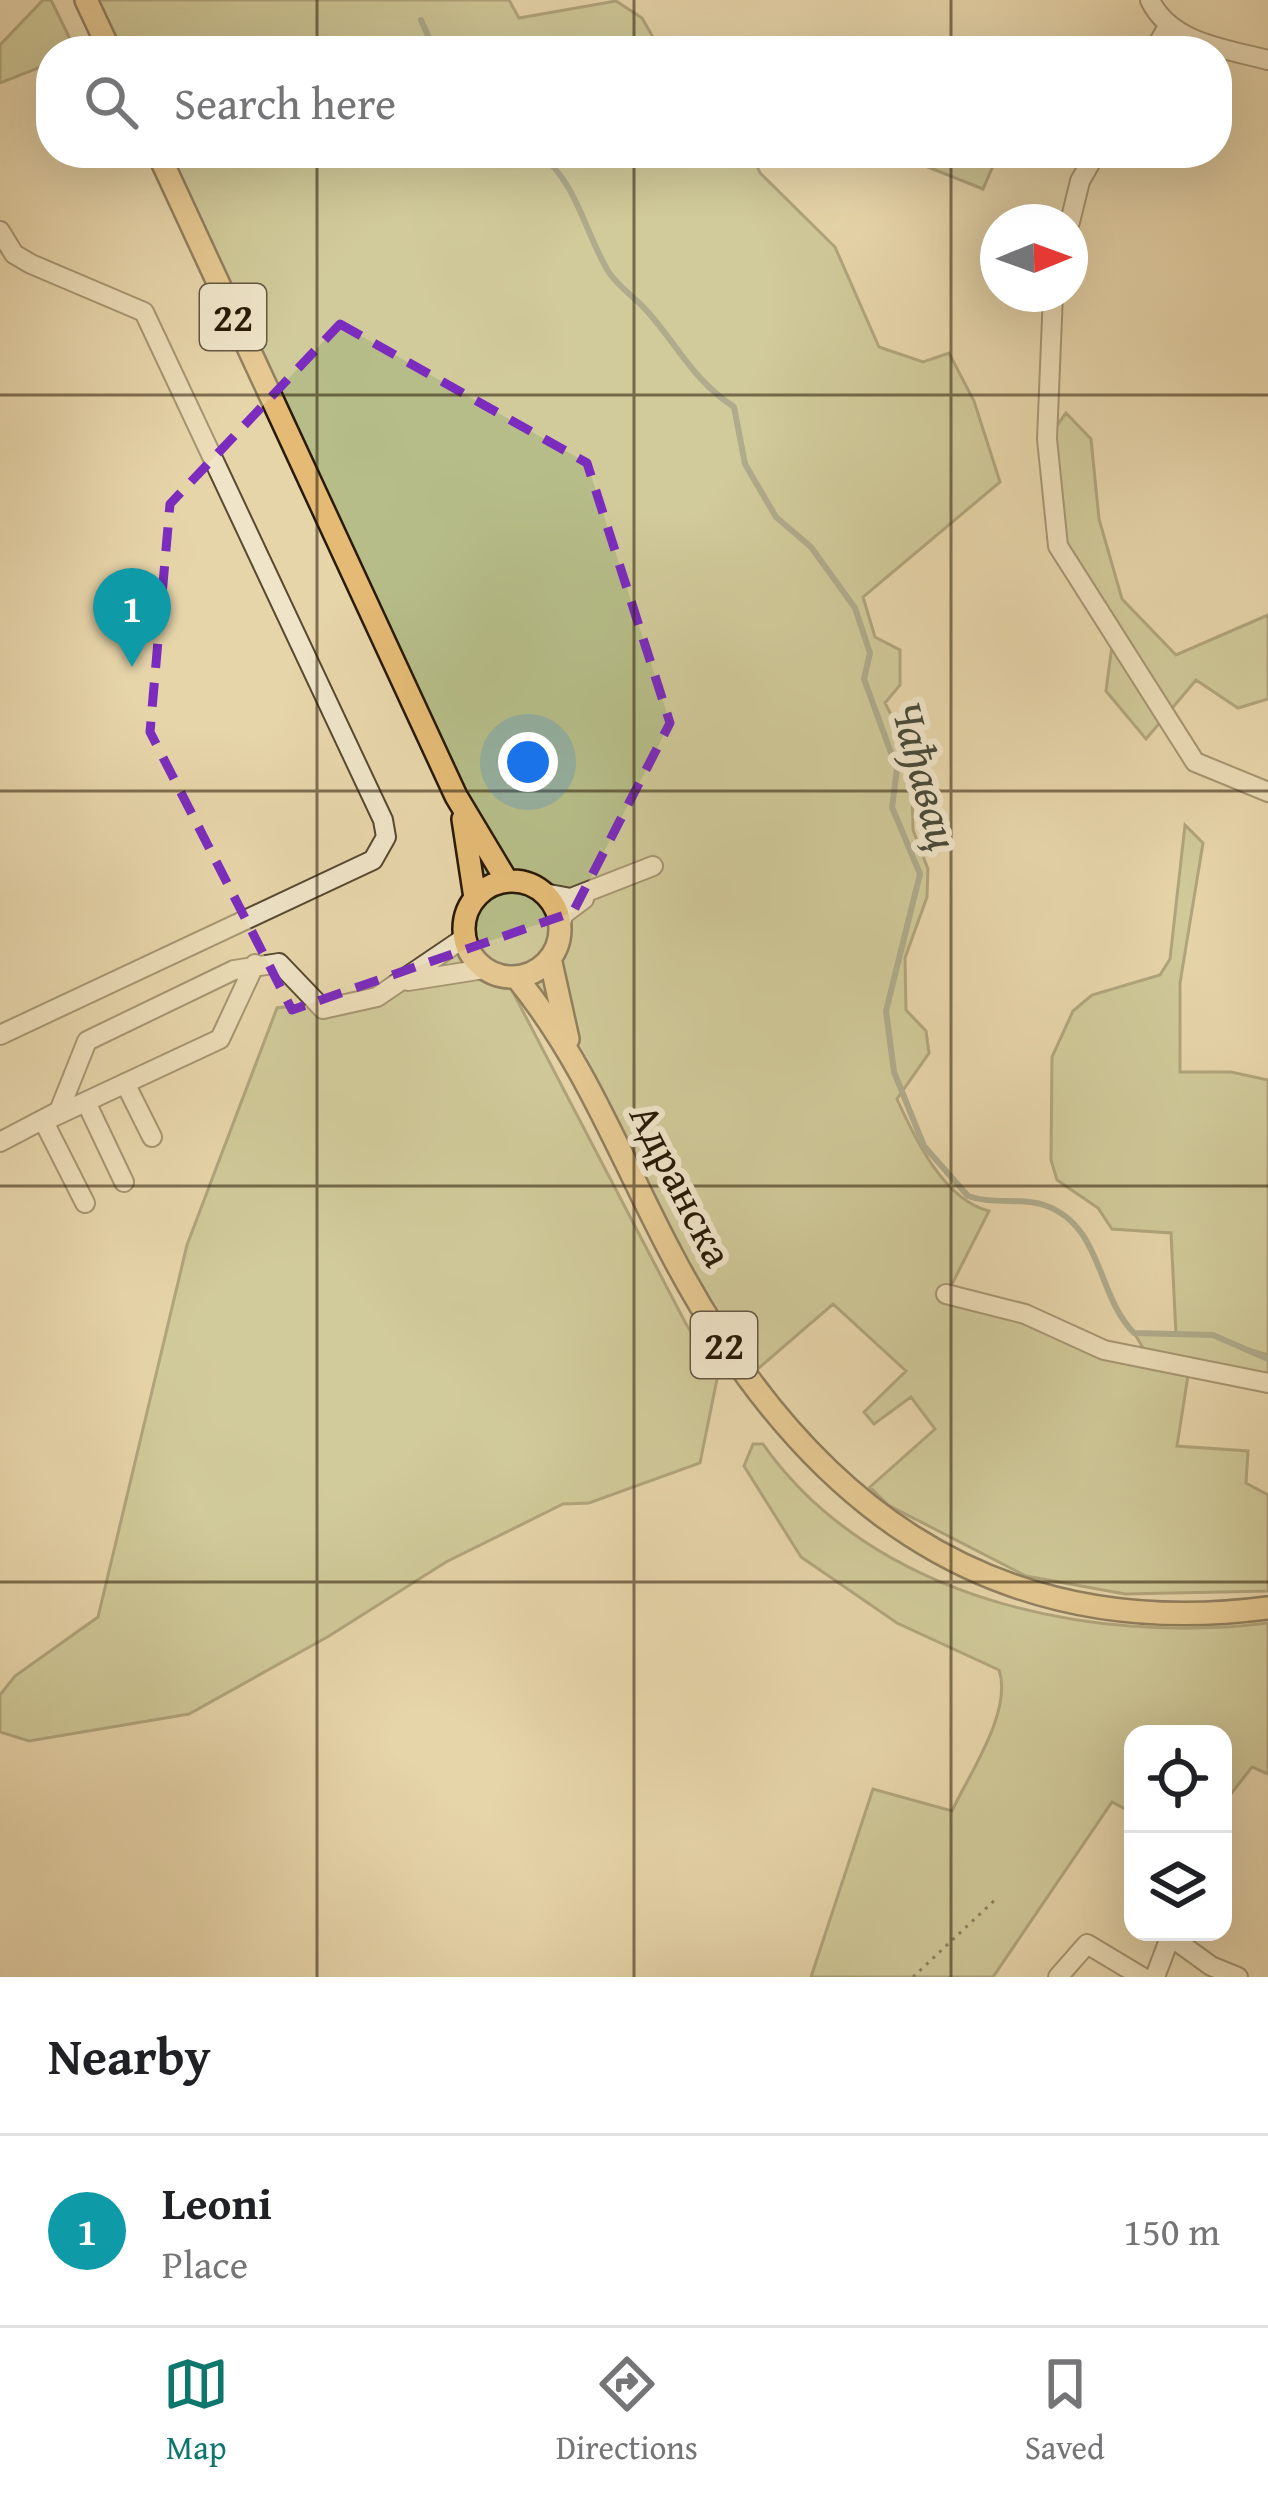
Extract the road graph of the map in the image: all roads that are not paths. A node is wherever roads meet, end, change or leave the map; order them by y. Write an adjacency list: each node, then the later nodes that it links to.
1 (86, 0): 4 (main road)
2 (1150, 0): 3 (street)
3 (1169, 24): 5 (street); 6 (street)
4 (103, 36)
5 (1162, 36)
6 (1187, 36)
7 (1232, 50): 8 (street)
8 (1268, 60)
9 (165, 168): 15 (main road, 22)
10 (1087, 168): 11 (street)
11 (1074, 204)
12 (0, 231): 28 (street)
13 (1052, 312): 14 (street)
14 (1268, 792)
15 (456, 796): 18 (main road, 22); 20 (main road, 22)
16 (653, 866): 17 (street)
17 (622, 879): 19 (street); 21 (street)
18 (507, 881): 19 (main road); 20 (main road)
19 (544, 893): 21 (main road)
20 (475, 898): 22 (main road, 22)
21 (560, 925): 23 (main road, 22)
22 (464, 938): 25 (main road); 27 (street)
23 (550, 958): 26 (main road); 29 (main road, Адранска / 22)
24 (255, 964): 27 (street); 30 (street); 32 (street)
25 (484, 969): 26 (main road); 27 (street)
26 (517, 977): 29 (main road, Адранска / 22)
27 (397, 984)
28 (0, 1035)
29 (574, 1063): 39 (main road, Адранска / 22)
30 (125, 1083): 31 (street); 33 (street)
31 (86, 1102): 32 (street); 35 (street)
32 (48, 1120): 34 (street); 36 (street)
33 (152, 1137)
34 (0, 1142)
35 (124, 1182)
36 (86, 1203)
37 (946, 1294): 38 (street)
38 (1268, 1383)
39 (1268, 1608)
40 (1170, 1941): 44 (street)
41 (1180, 1941): 45 (street)
42 (1058, 1977): 43 (street)
43 (1142, 1977)
44 (1155, 1977)
45 (1238, 1977)

